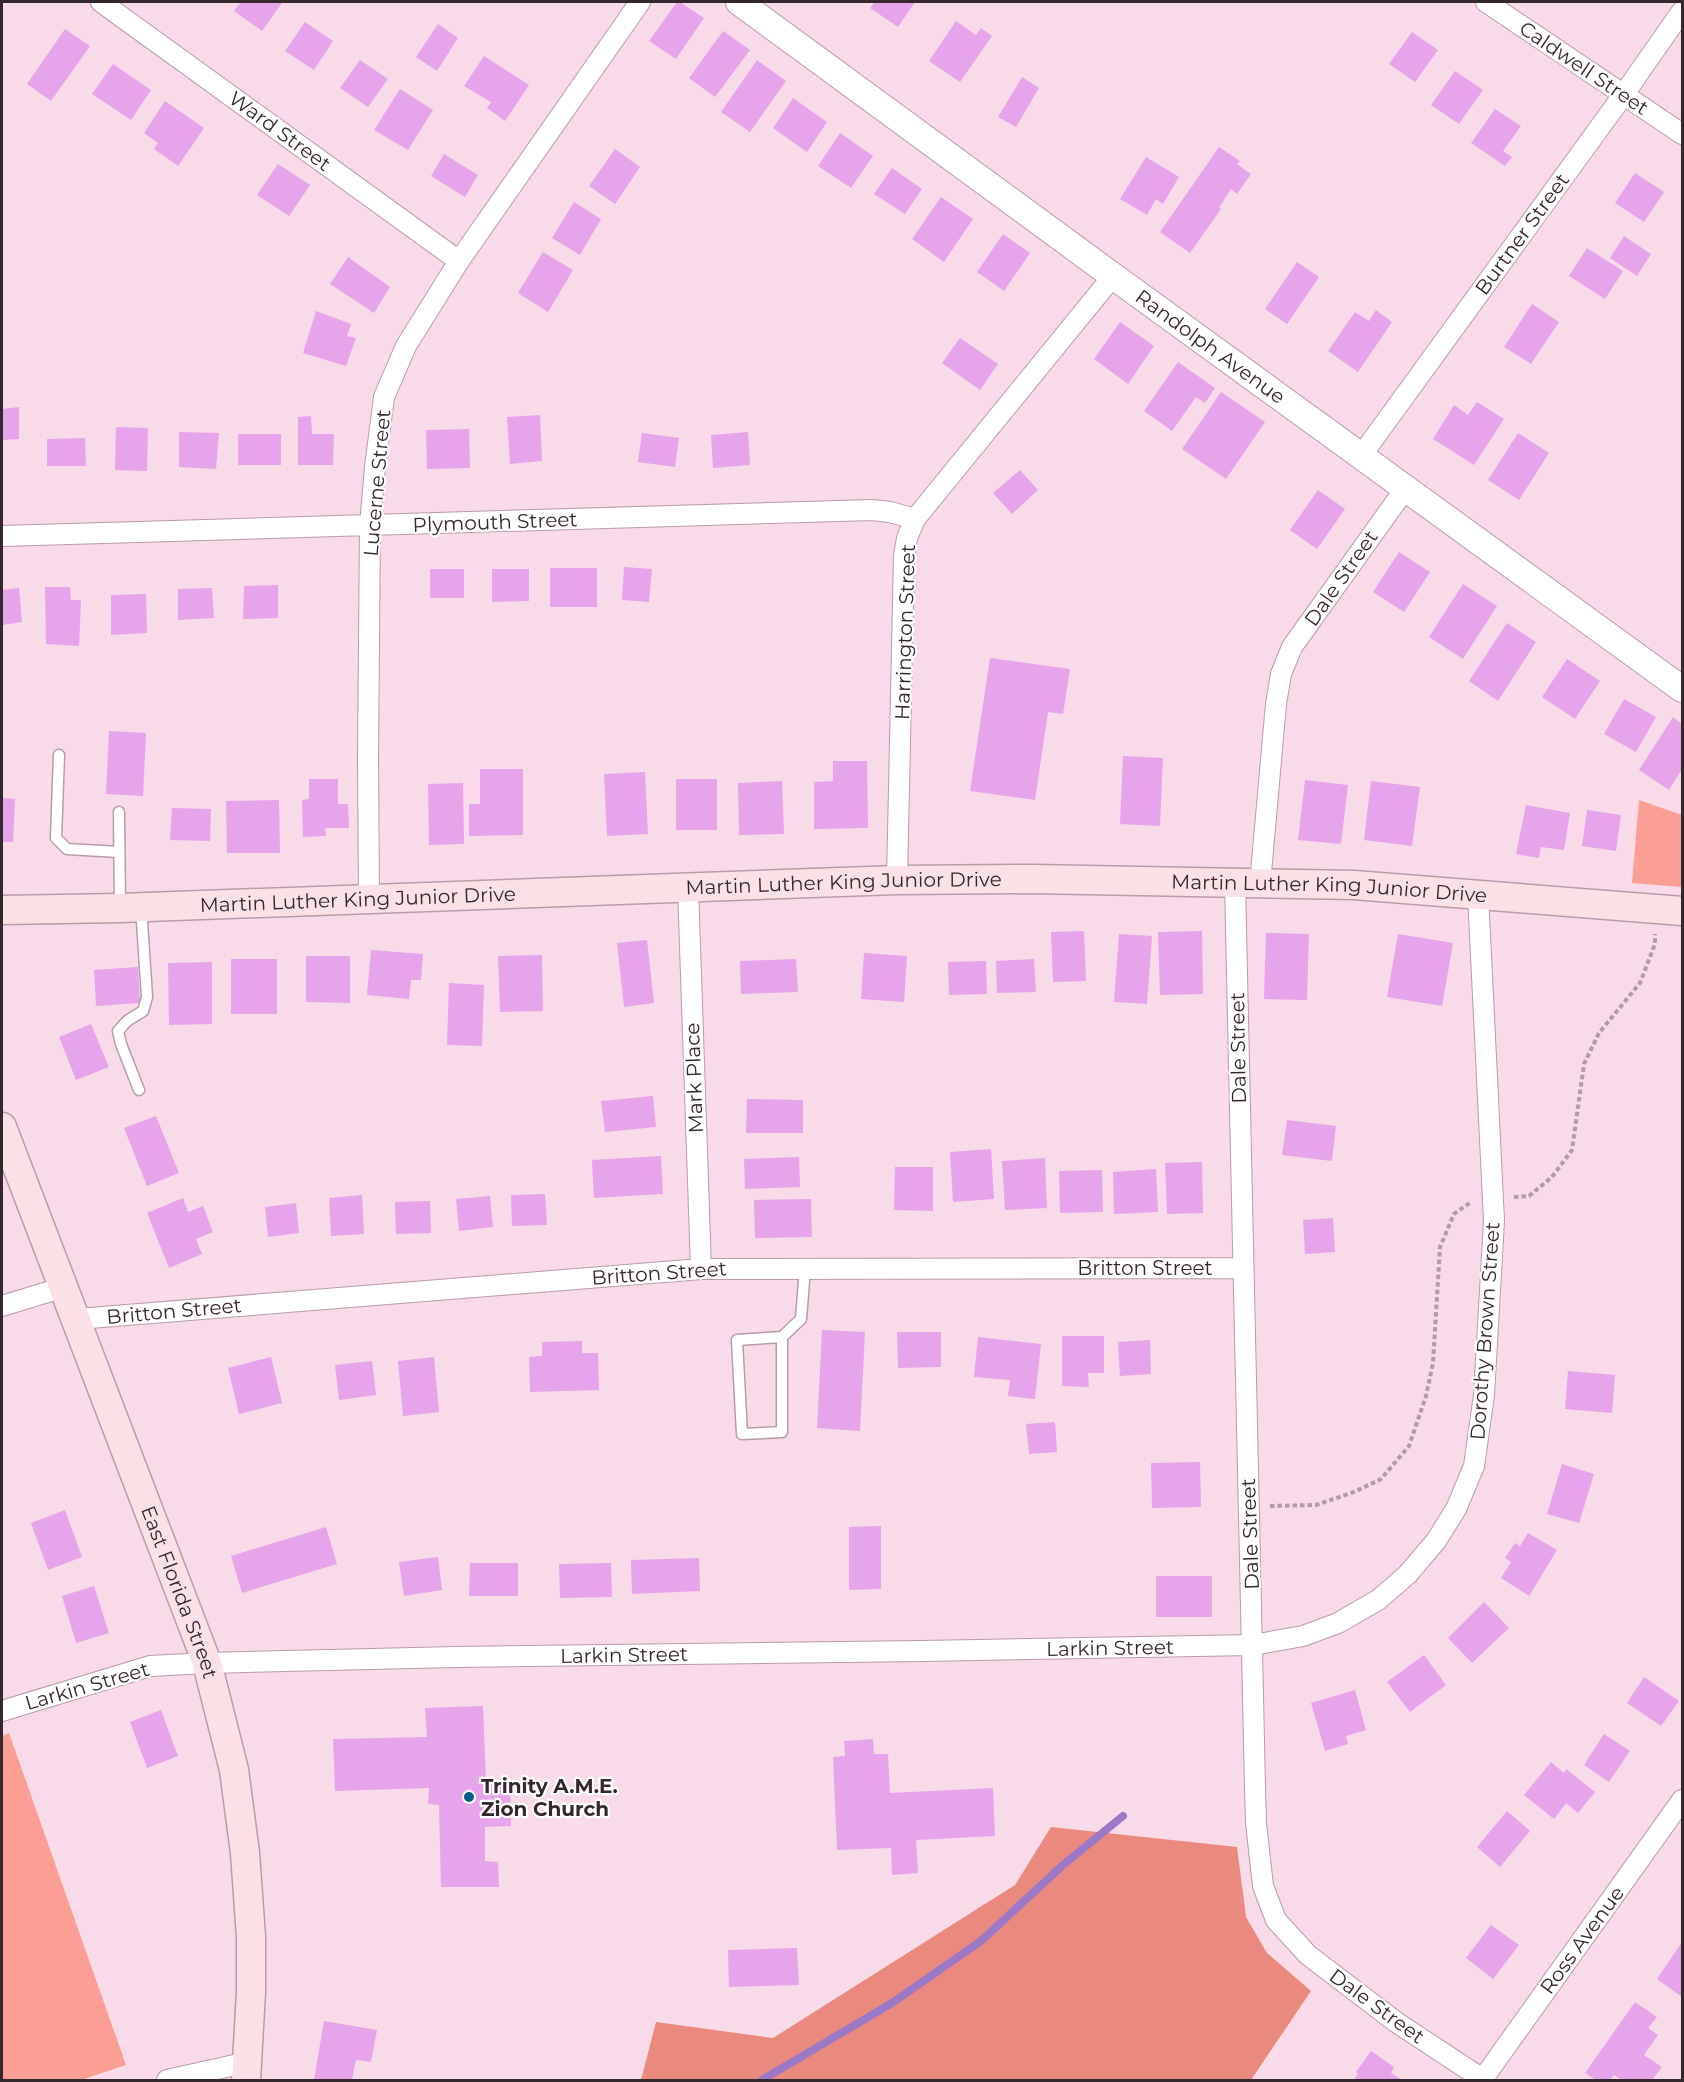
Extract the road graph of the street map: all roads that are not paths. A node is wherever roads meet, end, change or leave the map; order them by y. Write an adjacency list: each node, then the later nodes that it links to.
1 (101, 2): 8 (street, Ward Street)
2 (640, 2): 8 (street, Lucerne Street)
3 (739, 2): 9 (street, Randolph Avenue)
4 (1486, 2): 6 (street, Caldwell Street)
5 (1683, 11): 6 (street, Burtner Street)
6 (1624, 94): 7 (street, Caldwell Street); 10 (street, Burtner Street)
7 (1683, 134)
8 (459, 261): 13 (street, Lucerne Street)
9 (1113, 276): 10 (street, Randolph Avenue); 12 (street, Harrington Street)
10 (1361, 456): 11 (street, Randolph Avenue)
11 (1405, 489): 15 (street, Randolph Avenue); 20 (street, Dale Street)
12 (915, 519): 13 (street, Plymouth Street); 19 (street, Harrington Street)
13 (370, 526): 14 (street, Plymouth Street); 23 (street, Lucerne Street)
14 (2, 536)
15 (1683, 689)
16 (59, 755): 18 (lane)
17 (119, 812): 18 (lane)
18 (119, 852): 24 (lane)
19 (897, 880): 20 (main road, Martin Luther King Junior Drive); 21 (main road, Martin Luther King Junior Drive)
20 (1247, 884): 22 (main road, Martin Luther King Junior Drive); 30 (street, Dale Street)
21 (688, 887): 23 (main road, Martin Luther King Junior Drive); 31 (street, Mark Place)
22 (1478, 894): 26 (main road, Martin Luther King Junior Drive); 36 (street, Dorothy Brown Street)
23 (369, 898): 24 (main road, Martin Luther King Junior Drive)
24 (131, 907): 25 (main road, Martin Luther King Junior Drive); 27 (lane)
25 (2, 910)
26 (1683, 911)
27 (139, 1090)
28 (2, 1127): 32 (main road, East Florida Street)
29 (805, 1268): 30 (street, Britton Street); 31 (street, Britton Street); 35 (lane)
30 (1242, 1268): 36 (street, Dale Street)
31 (701, 1269): 34 (street, Britton Street)
32 (64, 1287): 33 (street); 34 (main road, East Florida Street)
33 (2, 1306)
34 (77, 1318): 37 (main road, East Florida Street)
35 (782, 1337): 35 (lane)
36 (1253, 1645): 37 (street, Larkin Street); 42 (street, Dale Street)
37 (207, 1663): 38 (street, Larkin Street); 40 (main road, East Florida Street)
38 (2, 1711)
39 (1683, 1800): 42 (street, Ross Avenue)
40 (247, 2071): 41 (street)
41 (167, 2080)
42 (1483, 2080)

